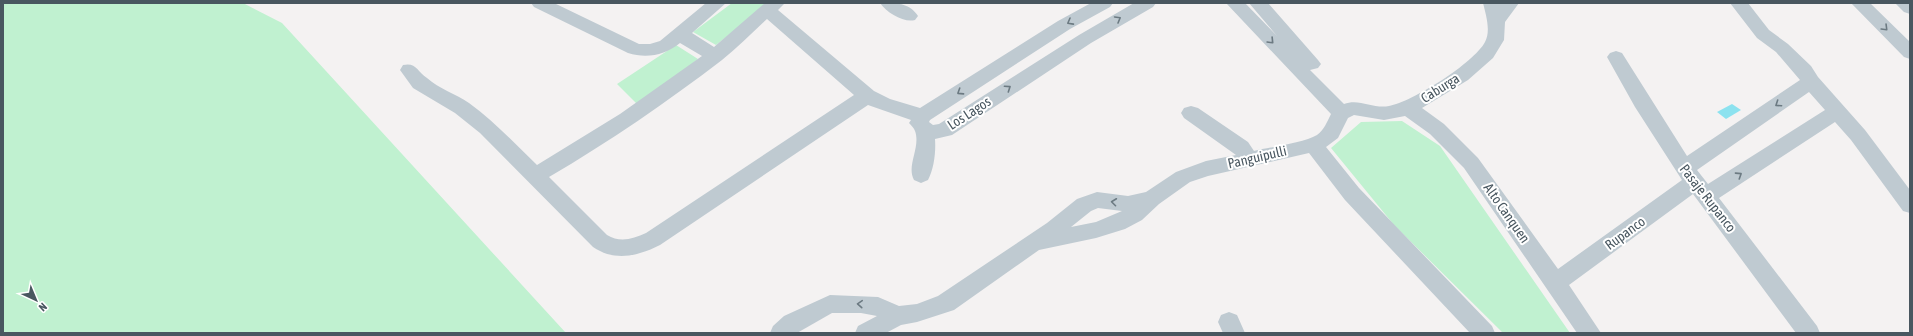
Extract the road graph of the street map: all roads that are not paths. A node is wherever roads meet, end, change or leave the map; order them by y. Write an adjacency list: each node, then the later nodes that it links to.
1 (540, 3): 16 (street)
2 (717, 3): 16 (street)
3 (889, 3): 15 (street)
4 (1104, 3): 23 (street, Los Lagos, one-way to 23)
5 (1147, 3): 28 (street, Los Lagos, one-way to 5)
6 (1235, 3): 14 (street)
7 (1510, 3): 13 (street, Caburga)
8 (1739, 3): 21 (street)
9 (1860, 3): 17 (street, one-way to 17)
10 (1904, 3): 12 (street)
11 (772, 7): 18 (street); 22 (street)
12 (1910, 8)
13 (1494, 12): 24 (street, Caburga)
14 (1260, 14): 25 (street)
15 (909, 16)
16 (680, 34): 18 (street)
17 (1910, 53)
18 (715, 56): 33 (street)
19 (1616, 57): 34 (street, Pasaje Rupanco)
20 (410, 70): 33 (street)
21 (1811, 82): 26 (street); 34 (street, Rupanco, one-way to 34)
22 (867, 96): 29 (street); 33 (street)
23 (941, 104): 28 (street); 29 (street, Los Lagos)
24 (1407, 107): 25 (street, Caburga); 38 (street, Alto Canquen)
25 (1347, 110): 30 (street, Panguipulli)
26 (1837, 111): 34 (street, Rupanco, one-way to 26); 36 (street)
27 (1190, 113): 31 (street)
28 (962, 119): 29 (street, Los Lagos)
29 (923, 123): 32 (street)
30 (1313, 145): 31 (street, Panguipulli); 42 (street)
31 (1249, 158): 35 (street, Panguipulli)
32 (921, 175)
33 (535, 176)
34 (1695, 182): 38 (street, Rupanco); 44 (street, Pasaje Rupanco)
35 (1152, 198): 37 (street, Panguipulli); 37 (street, Panguipulli, one-way to 37)
36 (1910, 205)
37 (1034, 243): 39 (street, Panguipulli)
38 (1555, 283): 43 (street, Alto Canquen)
39 (897, 316): 40 (street, one-way to 40); 41 (street, Panguipulli)
40 (781, 333)
41 (866, 333)
42 (1484, 333)
43 (1590, 333)
44 (1809, 333)

